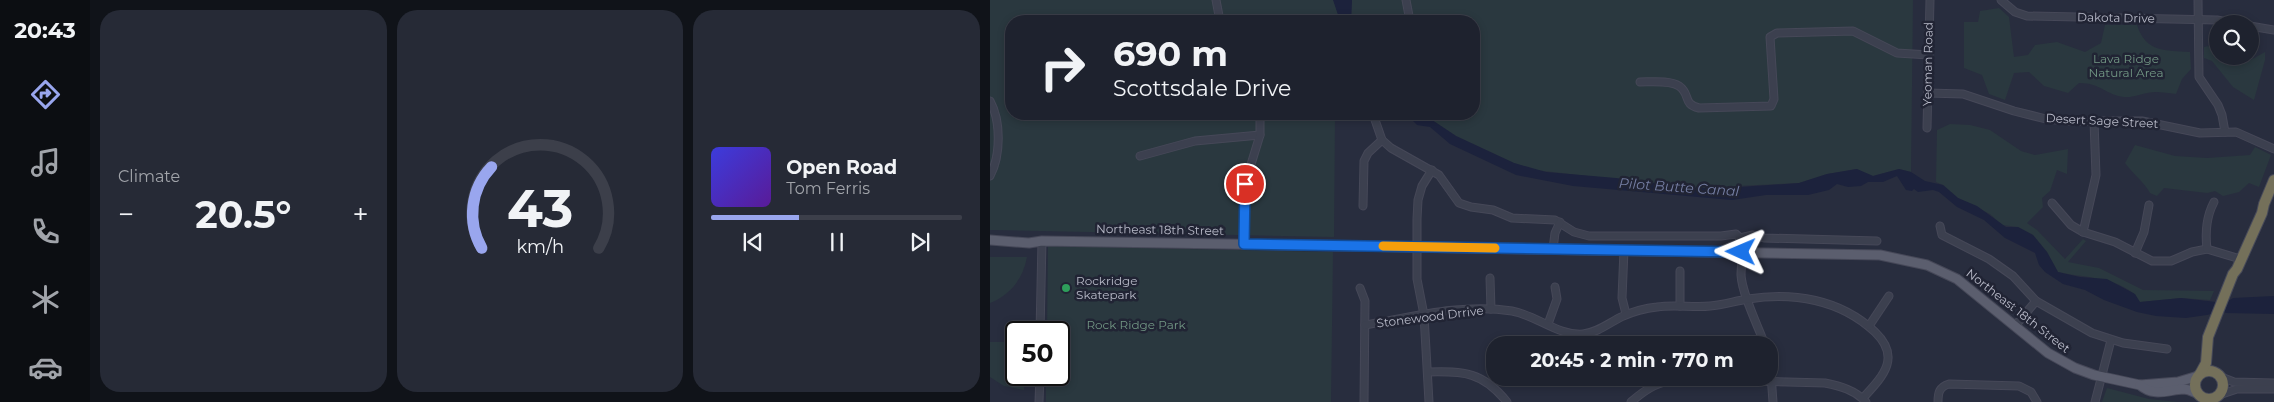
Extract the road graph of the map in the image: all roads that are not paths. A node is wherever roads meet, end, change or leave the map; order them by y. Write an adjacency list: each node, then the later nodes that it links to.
1 (1216, 0): 6 (street)
2 (1406, 0): 7 (street)
3 (1930, 0): 12 (street, Yeoman Road)
4 (2001, 0): 8 (street, Dakota Drive)
5 (2198, 0): 8 (street)
6 (1219, 15)
7 (1409, 15)
8 (2198, 20): 9 (street, Dakota Drive); 20 (street)
9 (2209, 21)
10 (2259, 28): 11 (street)
11 (2274, 30)
12 (1929, 54): 13 (street); 14 (street, Yeoman Road)
13 (1640, 82)
14 (1928, 93): 18 (street, Desert Sage Street); 19 (street, Yeoman Road)
15 (990, 101): 26 (street)
16 (1260, 120): 21 (street)
17 (1375, 120): 22 (street)
18 (2094, 121): 20 (street, Desert Sage Street); 35 (street)
19 (1927, 128)
20 (2225, 132): 23 (street, Desert Sage Street)
21 (1260, 135): 24 (street); 40 (street)
22 (1382, 140): 25 (street); 32 (street)
23 (2274, 149)
24 (1140, 156)
25 (1432, 170): 33 (street); 41 (street)
26 (990, 176)
27 (2274, 180): 30 (highway)
28 (2214, 202): 43 (street)
29 (2052, 203): 35 (street)
30 (2264, 204): 47 (highway); 49 (highway)
31 (2149, 205): 46 (street)
32 (1364, 206)
33 (1560, 222): 36 (street); 42 (street)
34 (1940, 226): 55 (street)
35 (2083, 232): 46 (street)
36 (1740, 238): 39 (street); 45 (street)
37 (993, 240): 38 (main road, Northeast 18th Street)
38 (1042, 241): 40 (main road, Northeast 18th Street); 60 (street)
39 (1877, 241)
40 (1244, 244): 41 (main road, Northeast 18th Street)
41 (1417, 247): 42 (main road, Northeast 18th Street); 59 (street)
42 (1554, 249): 44 (main road, Northeast 18th Street)
43 (2207, 249): 46 (street); 47 (street)
44 (1624, 250): 45 (main road, Northeast 18th Street); 58 (street)
45 (1741, 252): 54 (street); 65 (main road, Northeast 18th Street)
46 (2135, 253)
47 (2237, 258): 49 (highway)
48 (1680, 271): 56 (street)
49 (2233, 274): 63 (highway)
50 (1490, 278): 57 (street)
51 (1555, 287): 61 (street)
52 (1360, 288): 62 (street)
53 (1889, 296): 64 (street)
54 (1749, 299): 56 (street, Stonewood Drrive); 64 (street, Stonewood Drrive); 66 (street)
55 (2036, 301): 65 (street); 67 (street)
56 (1680, 306): 58 (street, Stonewood Drrive)
57 (1490, 309): 59 (street, Stonewood Drrive); 61 (street, Stonewood Drrive)
58 (1626, 314): 61 (street, Stonewood Drrive)
59 (1424, 315): 62 (street, Stonewood Drrive); 69 (street)
60 (1040, 321)
61 (1548, 324)
62 (1365, 325): 84 (street)
63 (2213, 325): 70 (highway); 71 (highway)
64 (1869, 326): 82 (street, Stonewood Drrive)
65 (2015, 326): 72 (main road, Northeast 18th Street)
66 (1763, 336)
67 (2111, 340): 68 (street); 72 (street)
68 (2166, 349)
69 (1428, 372): 85 (street); 86 (street)
70 (2199, 375): 71 (highway); 75 (main road, Northeast 18th Street); 80 (highway)
71 (2220, 376): 74 (street); 81 (highway)
72 (2100, 377): 75 (main road, Northeast 18th Street); 91 (street)
73 (1778, 382): 82 (street)
74 (2274, 383)
75 (2140, 385): 80 (main road, Northeast 18th Street)
76 (1040, 386): 83 (street)
77 (1651, 386): 87 (street)
78 (1772, 386): 88 (street)
79 (2274, 389): 81 (street)
80 (2200, 397): 81 (highway)
81 (2216, 398)
82 (1864, 400)
83 (1039, 402)
84 (1364, 402)
85 (1429, 402)
86 (1506, 402)
87 (1631, 402)
88 (1773, 402)
89 (1938, 402): 90 (street)
90 (2037, 402)
91 (2094, 402)

